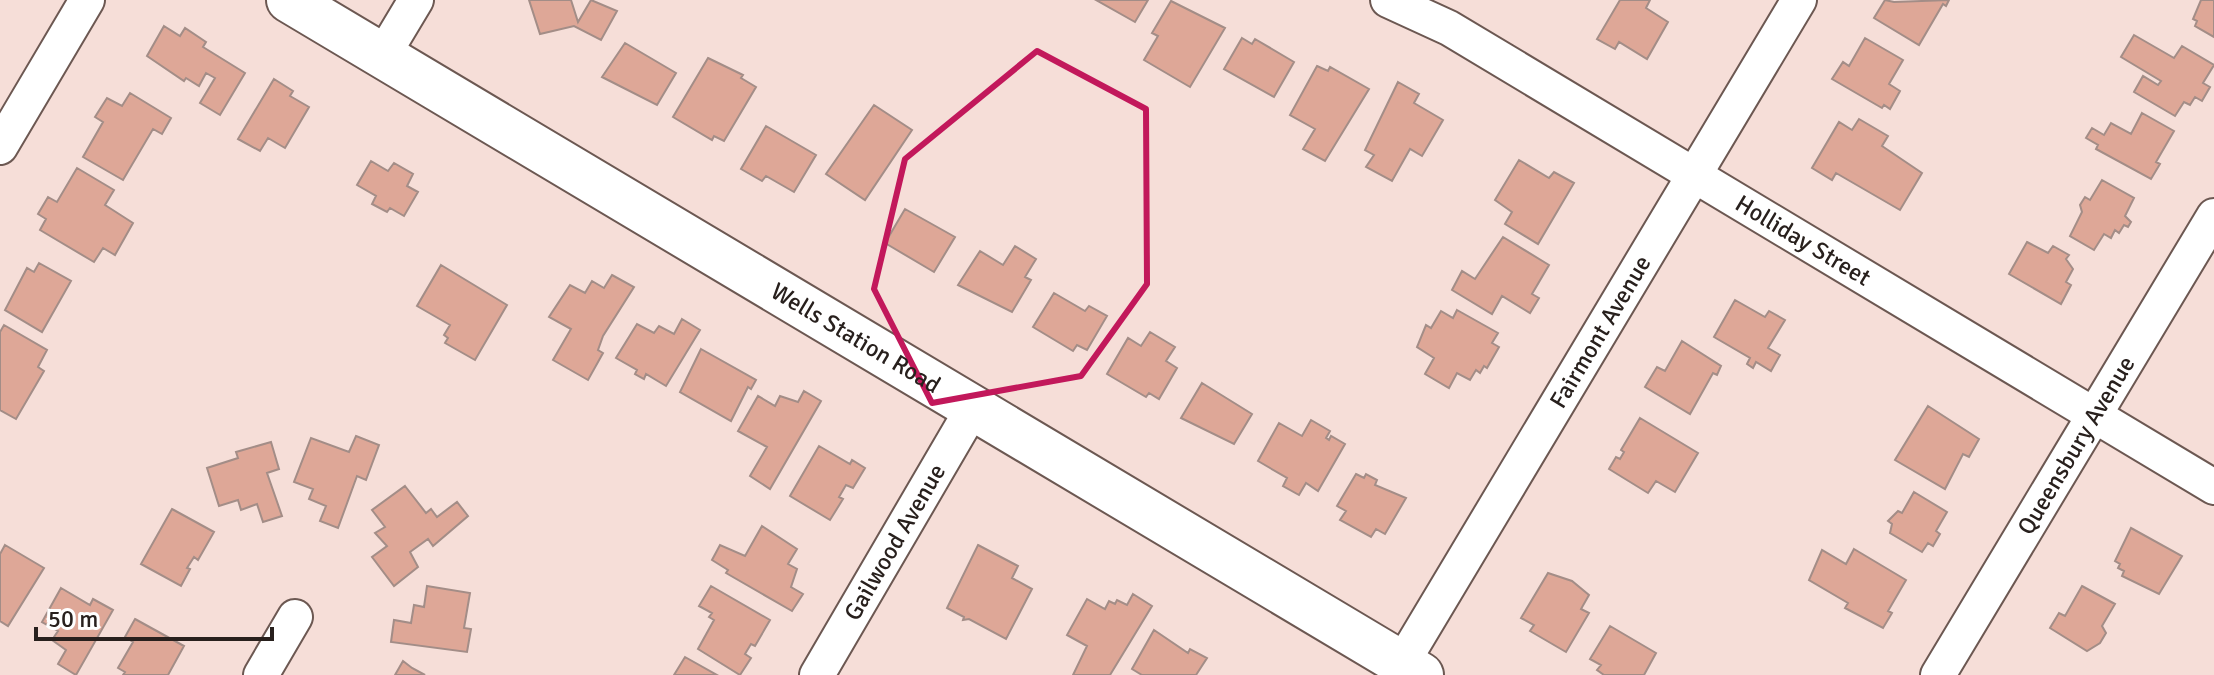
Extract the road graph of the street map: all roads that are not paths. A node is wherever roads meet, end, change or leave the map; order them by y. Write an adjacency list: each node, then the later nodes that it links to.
1 (87, 0): 7 (street)
2 (289, 0): 6 (street, Wells Station Road)
3 (416, 0): 6 (street)
4 (1388, 0): 8 (street, Holliday Street)
5 (1799, 0): 8 (street, Fairmont Avenue)
6 (383, 55): 10 (street, Wells Station Road)
7 (0, 147)
8 (1694, 175): 11 (street, Holliday Street); 14 (street, Fairmont Avenue)
9 (2214, 216): 11 (street, Queensbury Avenue)
10 (973, 408): 14 (street, Wells Station Road); 16 (street, Gailwood Avenue)
11 (2095, 416): 12 (street, Holliday Street); 17 (street, Queensbury Avenue)
12 (2214, 487)
13 (295, 617): 15 (street)
14 (1412, 669)
15 (261, 675)
16 (817, 675)
17 (1938, 675)

